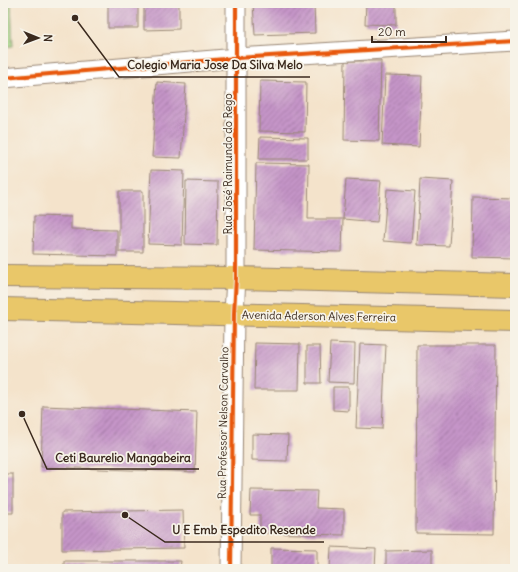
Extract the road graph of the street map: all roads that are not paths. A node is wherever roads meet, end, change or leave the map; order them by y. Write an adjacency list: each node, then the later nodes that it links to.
1 (236, 3): 3 (street, Rua José Raimundo do Rego)
2 (515, 41): 3 (street)
3 (237, 58): 4 (street); 6 (street, Rua José Raimundo do Rego)
4 (3, 78)
5 (3, 276): 6 (main road)
6 (236, 278): 7 (main road); 9 (street, Rua Professor Nelson Carvalho)
7 (515, 285)
8 (3, 309): 9 (main road, Avenida Aderson Alves Ferreira)
9 (234, 314): 10 (main road, Avenida Aderson Alves Ferreira); 11 (street, Rua Professor Nelson Carvalho)
10 (515, 321)
11 (230, 569)

